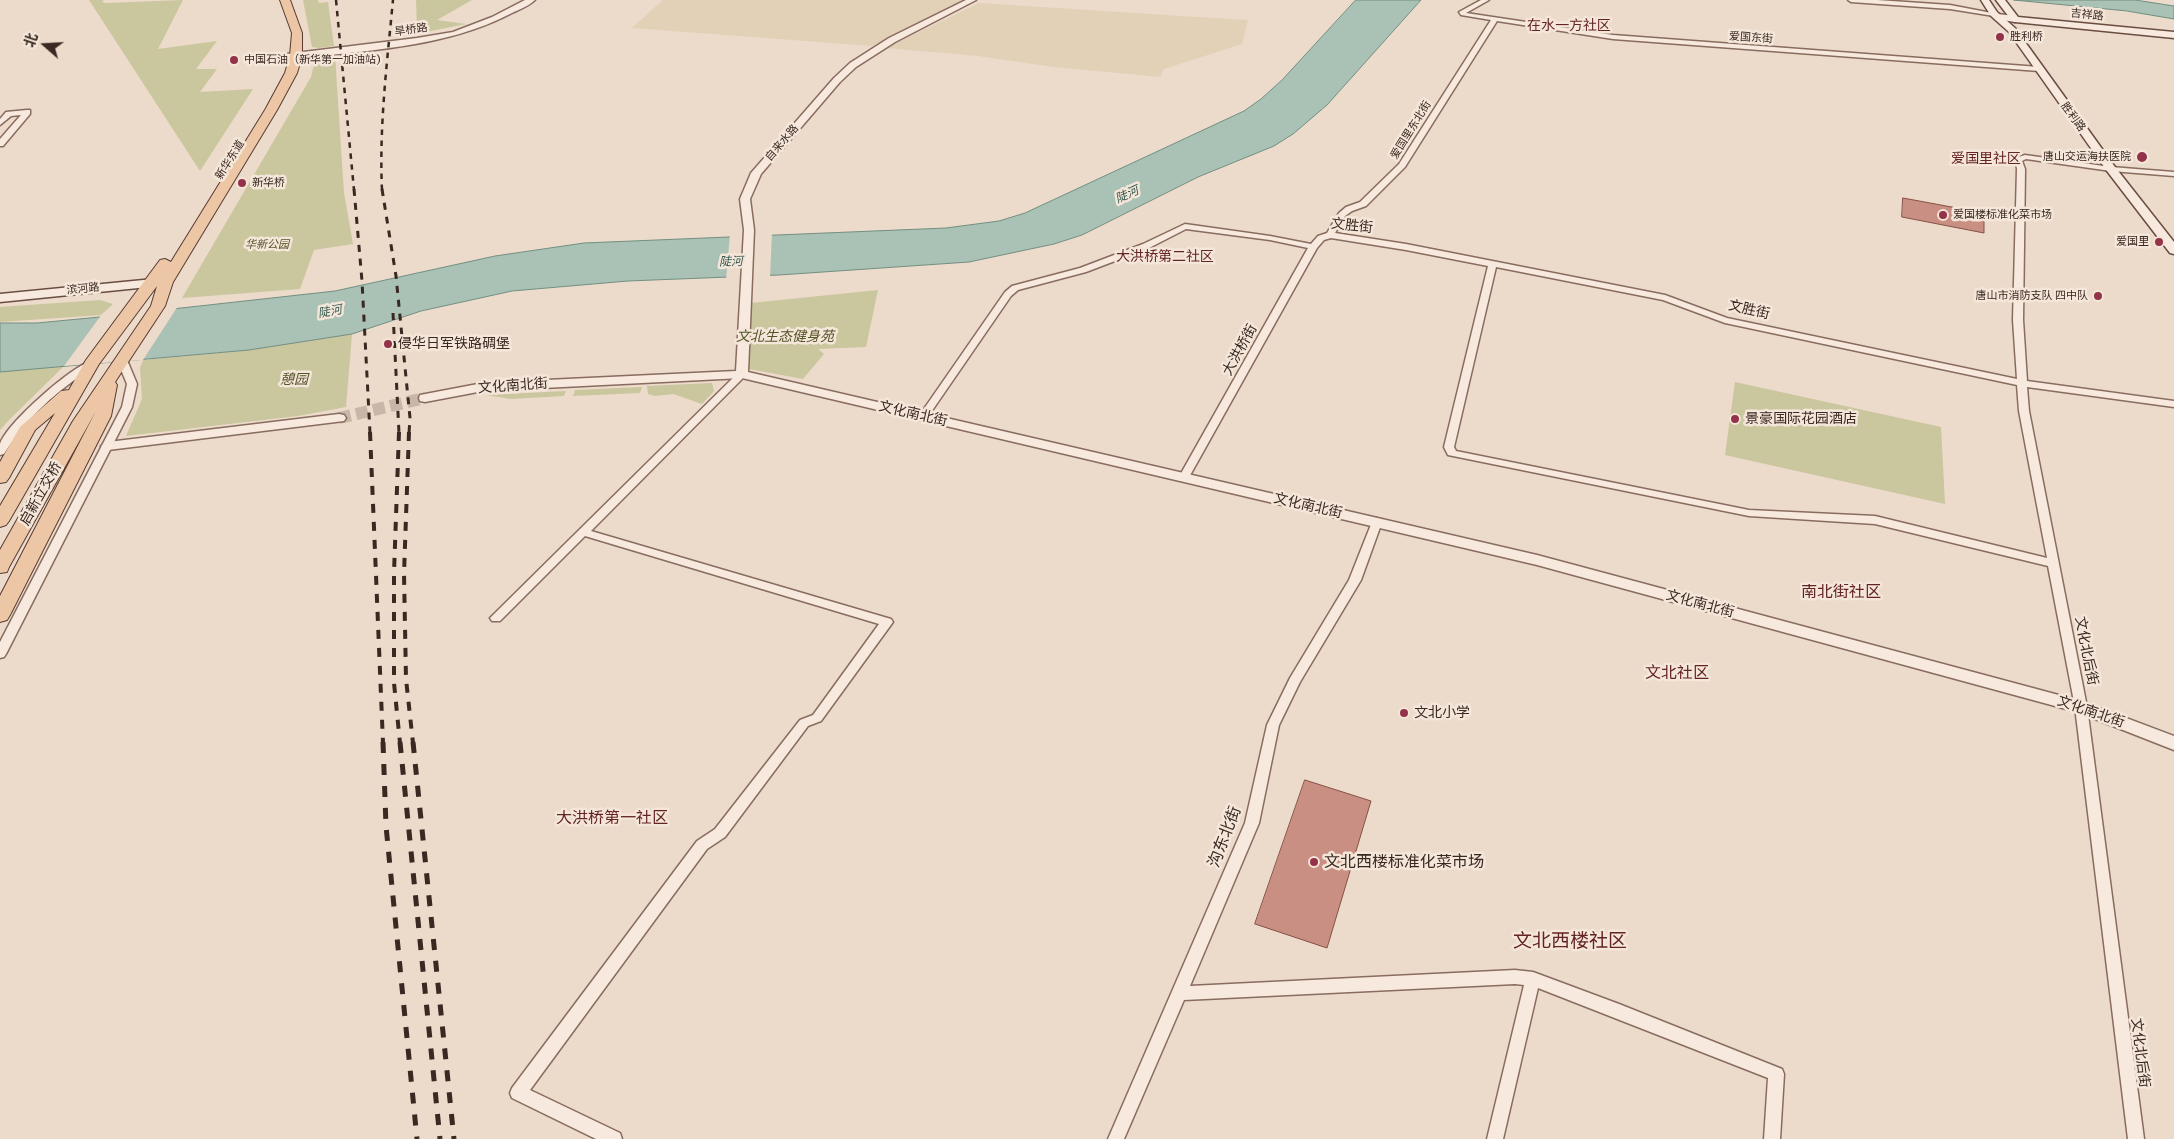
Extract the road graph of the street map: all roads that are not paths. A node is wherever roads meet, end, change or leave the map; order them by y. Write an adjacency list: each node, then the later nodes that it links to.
1 (275, 0): 13 (main road, 新华东道)
2 (284, 0): 13 (main road, 新华东道)
3 (531, 0): 13 (street, 旱桥路)
4 (972, 0): 27 (street, 自来水路)
5 (1486, 0): 10 (street, 爱国东街)
6 (1851, 0): 8 (street)
7 (2000, 0): 9 (main road)
8 (1992, 10): 9 (street, 吉祥路); 11 (main road, 胜利路)
9 (2015, 19): 11 (main road); 12 (main road, 吉祥路)
10 (1494, 20): 14 (street, 爱国东街); 19 (street, 爱国里东北街)
11 (2012, 30): 14 (main road, 胜利路)
12 (2174, 35)
13 (292, 57): 23 (main road, 新华东道)
14 (2039, 69): 17 (main road, 胜利路)
15 (0, 124): 16 (street)
16 (0, 143)
17 (2111, 169): 18 (street); 21 (main road, 胜利路); 30 (street, 文化北后街)
18 (2174, 174)
19 (1325, 236): 20 (street, 大洪桥街); 22 (street, 文胜街)
20 (1313, 247): 33 (street); 37 (street, 大洪桥街)
21 (2174, 250)
22 (1493, 264): 30 (street, 文胜街); 42 (street)
23 (160, 282): 24 (main road, 滨河路); 25 (main road, 新华东道); 26 (main road, 新华东道)
24 (0, 298)
25 (122, 360): 28 (main road); 35 (street)
26 (92, 363): 29 (main road); 36 (street)
27 (742, 374): 31 (street, 文化南北街); 33 (street, 文化南北街); 41 (street)
28 (110, 379): 43 (main road, 启新立交桥); 44 (main road, 启新立交桥)
29 (80, 383): 38 (main road); 39 (main road, 启新立交桥)
30 (2022, 383): 32 (street, 文胜街); 42 (street, 文化北后街)
31 (425, 398)
32 (2174, 404)
33 (924, 416): 37 (street, 文化南北街)
34 (339, 418): 35 (street)
35 (108, 446): 46 (street)
36 (0, 452)
37 (1184, 477): 40 (street, 文化南北街)
38 (0, 478)
39 (0, 521)
40 (1377, 522): 47 (street, 文化南北街); 50 (street, 沟东北街)
41 (584, 532): 45 (street); 51 (street)
42 (2053, 563): 47 (street, 文化北后街)
43 (0, 567)
44 (0, 615)
45 (496, 618)
46 (0, 654)
47 (2082, 707): 48 (street, 文化南北街); 55 (street, 文化北后街)
48 (2174, 742)
49 (1533, 979): 50 (street); 53 (street); 54 (street)
50 (1179, 993): 52 (street, 沟东北街)
51 (614, 1139)
52 (1116, 1139)
53 (1495, 1139)
54 (1772, 1139)
55 (2136, 1139)

